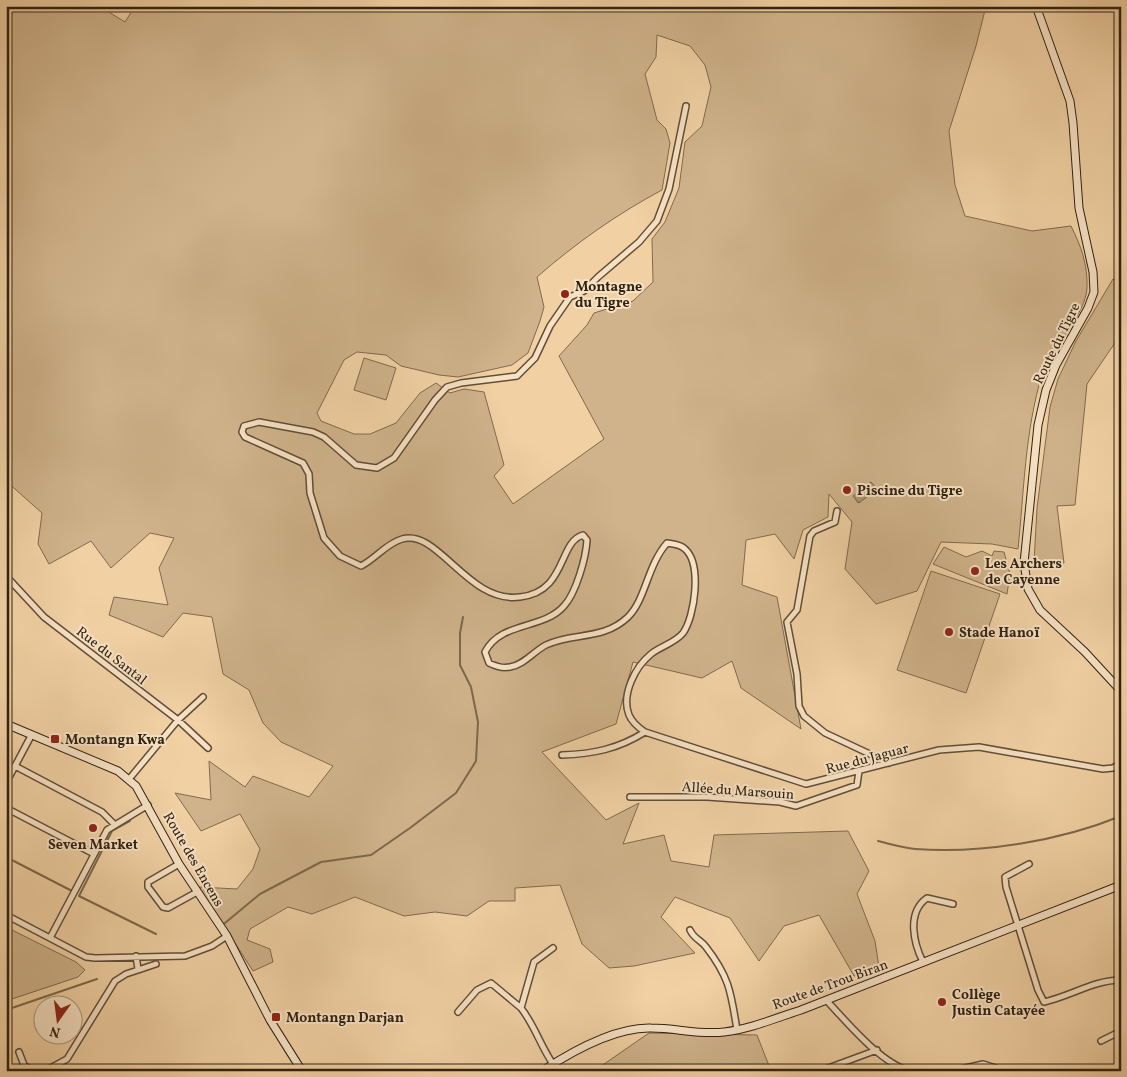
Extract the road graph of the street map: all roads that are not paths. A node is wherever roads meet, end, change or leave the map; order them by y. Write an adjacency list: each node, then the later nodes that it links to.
1 (1036, 6): 5 (main road, Route du Tigre)
2 (686, 106): 10 (street, Rue du Jaguar)
3 (837, 511): 15 (street)
4 (6, 576): 8 (street, Rue du Santal)
5 (1120, 689): 6 (street)
6 (1121, 696)
7 (203, 697): 8 (street)
8 (178, 720): 12 (street, Rue du Santal); 18 (street)
9 (6, 724): 11 (main road, Route des Encens)
10 (644, 732): 13 (street); 17 (street, Rue du Jaguar)
11 (32, 736): 16 (street); 18 (main road, Route des Encens)
12 (208, 748)
13 (562, 755)
14 (1121, 763): 15 (street, Rue du Jaguar)
15 (889, 764): 17 (street, Rue du Jaguar)
16 (15, 766): 19 (street); 23 (street)
17 (859, 772): 20 (street, Allée du Marsouin)
18 (130, 778): 21 (main road, Route des Encens)
19 (6, 783)
20 (630, 796)
21 (148, 805): 23 (street); 25 (main road, Route des Encens)
22 (6, 808): 24 (street)
23 (114, 824): 24 (street)
24 (94, 854): 34 (street)
25 (179, 864): 28 (main road, Route des Encens); 28 (street)
26 (1029, 864): 31 (street)
27 (1121, 885): 31 (main road, Route de Trou Biran)
28 (197, 892): 33 (main road, Route des Encens)
29 (953, 904): 37 (street)
30 (6, 915): 34 (street)
31 (1017, 925): 37 (main road, Route de Trou Biran); 40 (street)
32 (690, 930): 44 (street)
33 (227, 936): 36 (street); 52 (main road, Route des Encens)
34 (50, 938): 36 (street)
35 (553, 948): 42 (street)
36 (136, 956): 39 (street)
37 (923, 962): 41 (main road, Route de Trou Biran)
38 (156, 964): 39 (street)
39 (138, 969): 51 (street)
40 (1121, 980)
41 (826, 1000): 44 (main road, Route de Trou Biran); 47 (street)
42 (521, 1008): 43 (street); 49 (street)
43 (458, 1012)
44 (737, 1030): 49 (main road, Route de Trou Biran)
45 (1121, 1032): 46 (street)
46 (1101, 1041)
47 (877, 1050): 54 (street); 55 (street)
48 (19, 1052): 50 (street)
49 (553, 1064): 53 (main road, Route de Trou Biran)
50 (33, 1071)
51 (45, 1071)
52 (302, 1071)
53 (542, 1071)
54 (820, 1071)
55 (910, 1071)
56 (952, 1071): 57 (street)
57 (1005, 1071)

